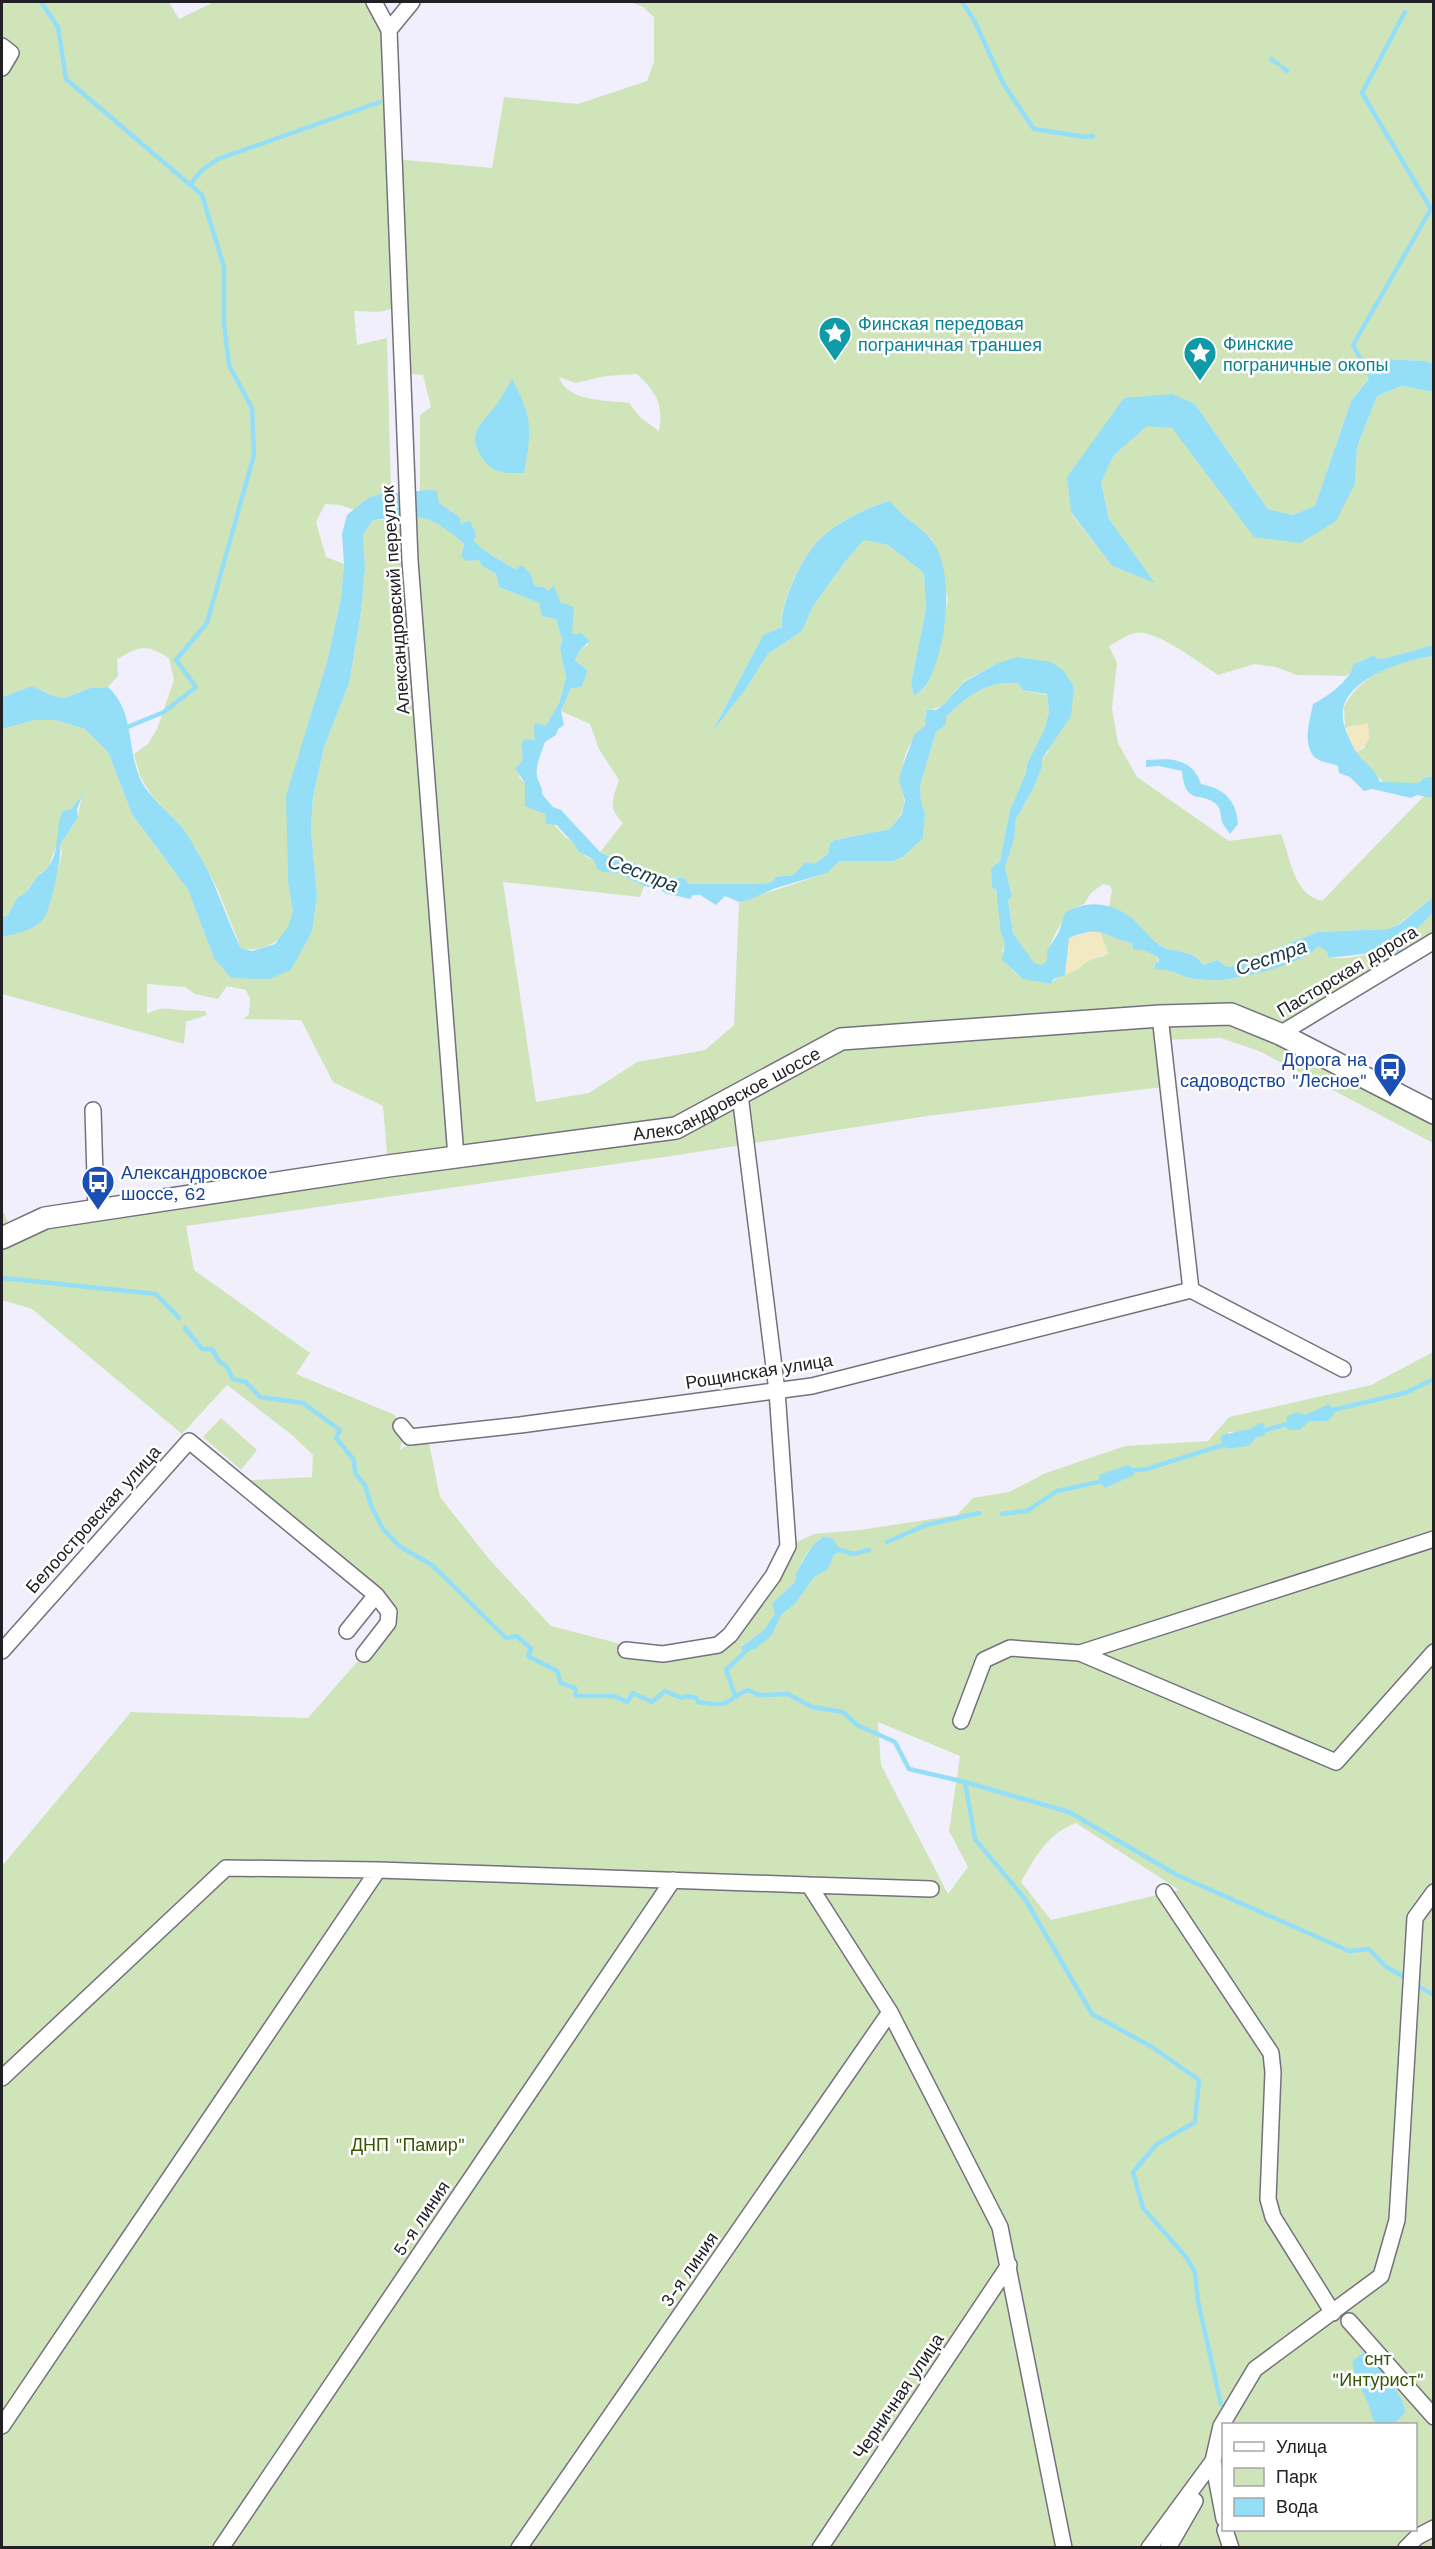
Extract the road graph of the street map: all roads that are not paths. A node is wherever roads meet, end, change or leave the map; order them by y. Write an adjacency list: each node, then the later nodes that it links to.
1 (374, 2): 3 (street)
2 (412, 2): 3 (street)
3 (389, 34): 12 (street, Александровский переулок)
4 (2, 46): 5 (street)
5 (2, 68)
6 (1434, 941): 8 (street, Пасторская дорога)
7 (1160, 1016): 8 (street, Александровское шоссе); 9 (street, Александровское шоссе); 15 (street)
8 (1280, 1034): 11 (street, Александровское шоссе)
9 (740, 1095): 12 (street, Александровское шоссе); 17 (street)
10 (93, 1110): 13 (street)
11 (1434, 1113)
12 (456, 1157): 13 (street, Александровское шоссе)
13 (96, 1210): 14 (street, Александровское шоссе)
14 (2, 1238)
15 (1191, 1290): 16 (street); 17 (street, Рощинская улица)
16 (1343, 1370)
17 (777, 1391): 18 (street, Рощинская улица); 22 (street)
18 (401, 1426)
19 (1434, 1539): 24 (street)
20 (376, 1595): 21 (street); 23 (street, Белоостровская улица); 26 (street)
21 (347, 1630)
22 (626, 1650)
23 (2, 1651)
24 (1080, 1653): 25 (street); 27 (street)
25 (1434, 1653)
26 (364, 1654)
27 (961, 1720)
28 (378, 1870): 29 (street); 35 (street); 42 (street)
29 (673, 1880): 30 (street); 47 (street, 5-я линия)
30 (809, 1885): 31 (street); 34 (street)
31 (931, 1889)
32 (1164, 1892): 37 (street)
33 (1434, 1892): 37 (street)
34 (890, 2012): 36 (street); 48 (street, 3-я линия)
35 (2, 2078)
36 (1009, 2265): 49 (street, Черничная улица); 50 (street)
37 (1333, 2313): 40 (street)
38 (1349, 2321): 39 (street)
39 (1434, 2417)
40 (1223, 2423)
41 (1222, 2424): 43 (street)
42 (2, 2426)
43 (1214, 2465): 44 (street); 51 (street); 52 (street)
44 (1222, 2508)
45 (1434, 2528): 54 (street)
46 (1227, 2531): 53 (street)
47 (221, 2547)
48 (519, 2547)
49 (820, 2547)
50 (1064, 2547)
51 (1149, 2547)
52 (1168, 2547)
53 (1231, 2547)
54 (1406, 2547)

